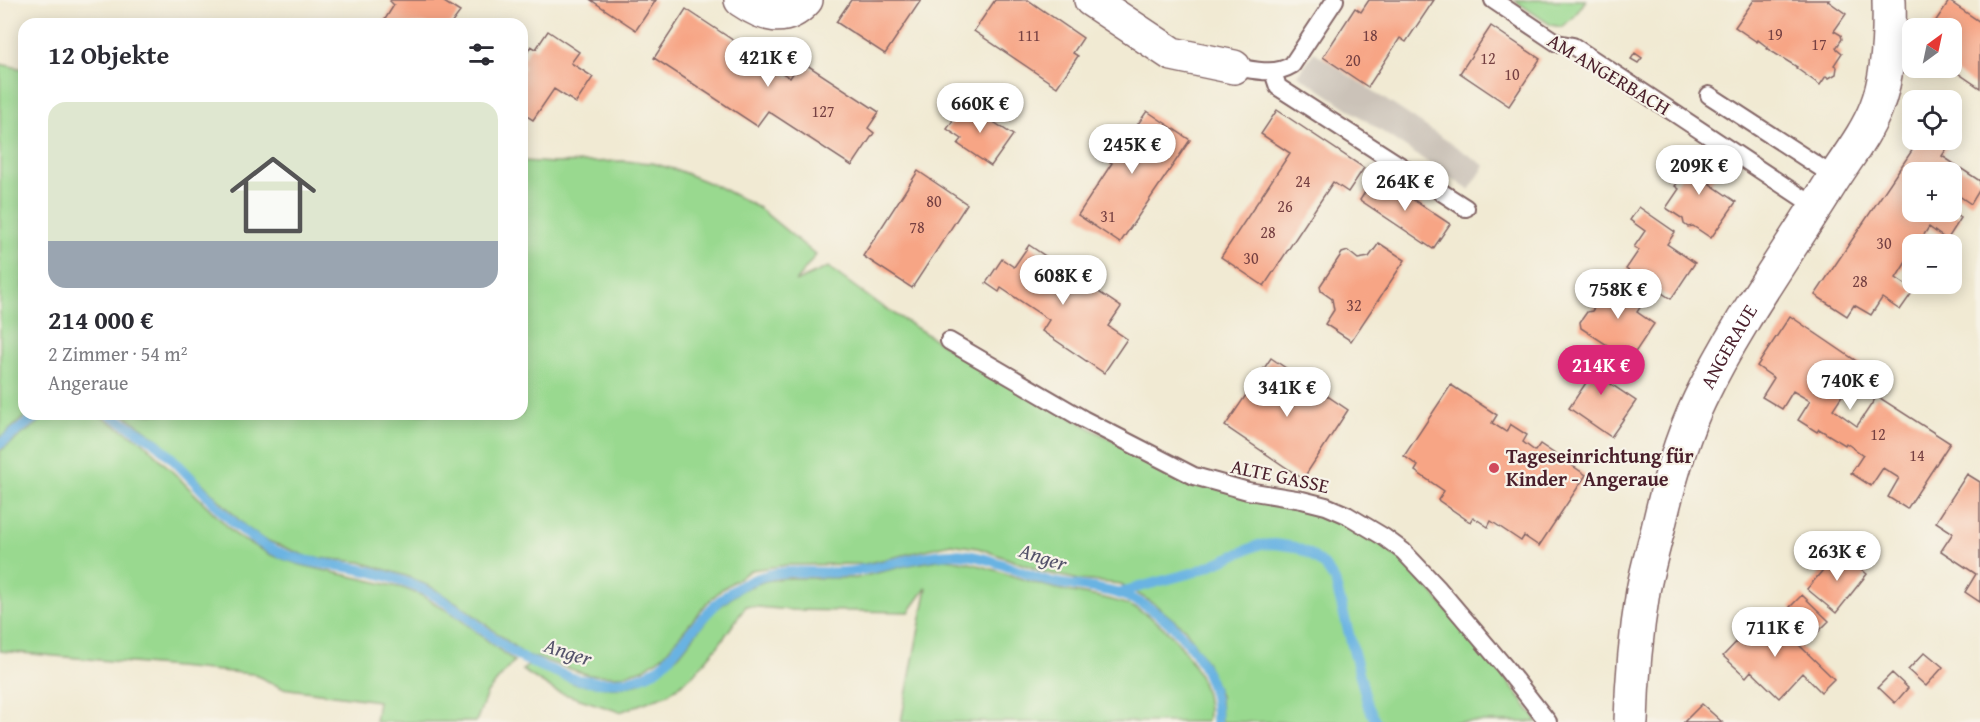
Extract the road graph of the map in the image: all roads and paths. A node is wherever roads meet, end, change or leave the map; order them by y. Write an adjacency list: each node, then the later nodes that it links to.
1 (741, 0): 2 (street)
2 (806, 0)
3 (1091, 0): 7 (street)
4 (1335, 0): 8 (lane)
5 (1493, 0): 11 (lane, AM ANGERBACH)
6 (1889, 0): 10 (street, ANGERAUE)
7 (1234, 67): 8 (lane)
8 (1273, 72): 12 (lane)
9 (1709, 94): 10 (lane)
10 (1835, 177): 11 (street, ANGERAUE)
11 (1816, 207): 15 (street, ANGERAUE)
12 (1466, 208)
13 (949, 341): 14 (lane, ALTE GASSE)
14 (1548, 722)
15 (1631, 722)

